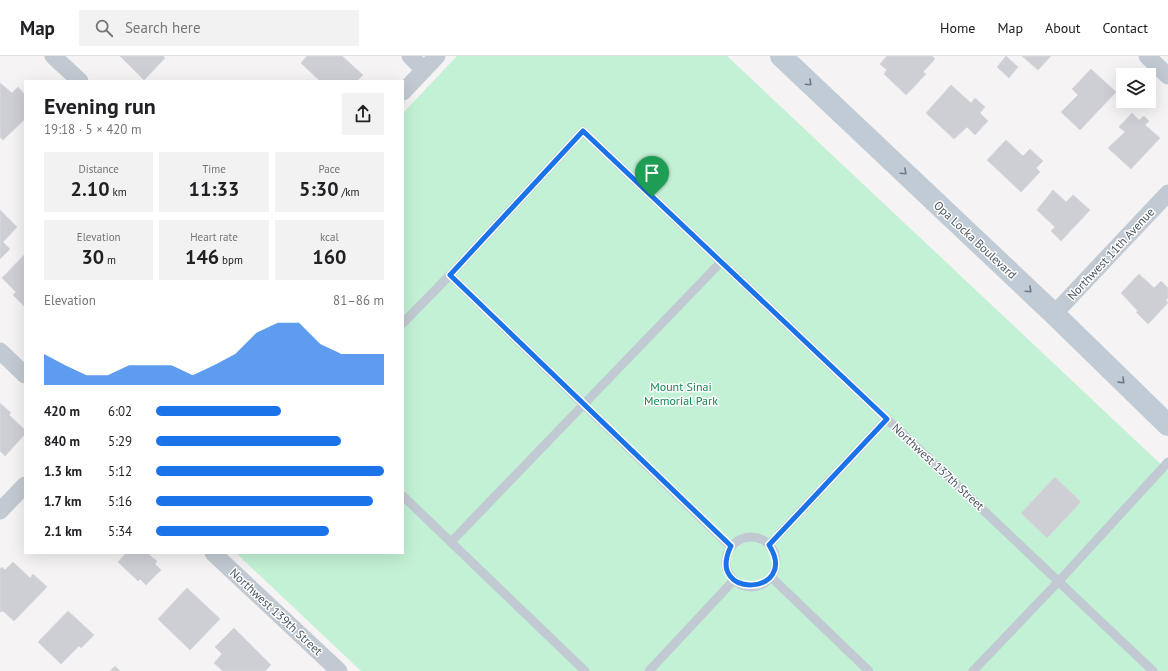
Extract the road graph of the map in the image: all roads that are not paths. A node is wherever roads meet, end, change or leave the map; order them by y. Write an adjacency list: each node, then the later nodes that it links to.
1 (54, 56): 8 (street)
2 (410, 56): 6 (street)
3 (437, 56): 6 (street)
4 (781, 56): 13 (main road, Opa Locka Boulevard, one-way to 13)
5 (1147, 56): 7 (street)
6 (424, 70): 9 (street)
7 (1168, 76)
8 (79, 80)
9 (404, 91)
10 (1168, 193): 13 (street, Northwest 11th Avenue)
11 (721, 262): 12 (lane, Northwest 137th Street); 17 (lane); 18 (lane, Northwest 137th Street)
12 (450, 275): 14 (lane, Northwest 137th Street); 17 (lane)
13 (1054, 314): 19 (main road, Opa Locka Boulevard, one-way to 19)
14 (404, 322)
15 (0, 351): 16 (street)
16 (24, 374)
17 (584, 404): 24 (lane); 26 (lane)
18 (887, 419): 25 (lane); 30 (lane, Northwest 137th Street)
19 (1168, 425)
20 (1168, 462): 30 (lane)
21 (24, 486): 23 (street)
22 (404, 497): 24 (lane)
23 (0, 512)
24 (451, 542): 32 (lane)
25 (769, 545): 26 (lane); 28 (lane)
26 (731, 546): 29 (lane)
27 (214, 554): 31 (street, Northwest 139th Street)
28 (771, 577): 29 (lane); 34 (lane)
29 (734, 580): 33 (lane)
30 (1059, 581): 35 (lane); 36 (lane, Northwest 137th Street)
31 (339, 671)
32 (585, 671)
33 (649, 671)
34 (868, 671)
35 (973, 671)
36 (1153, 671)

